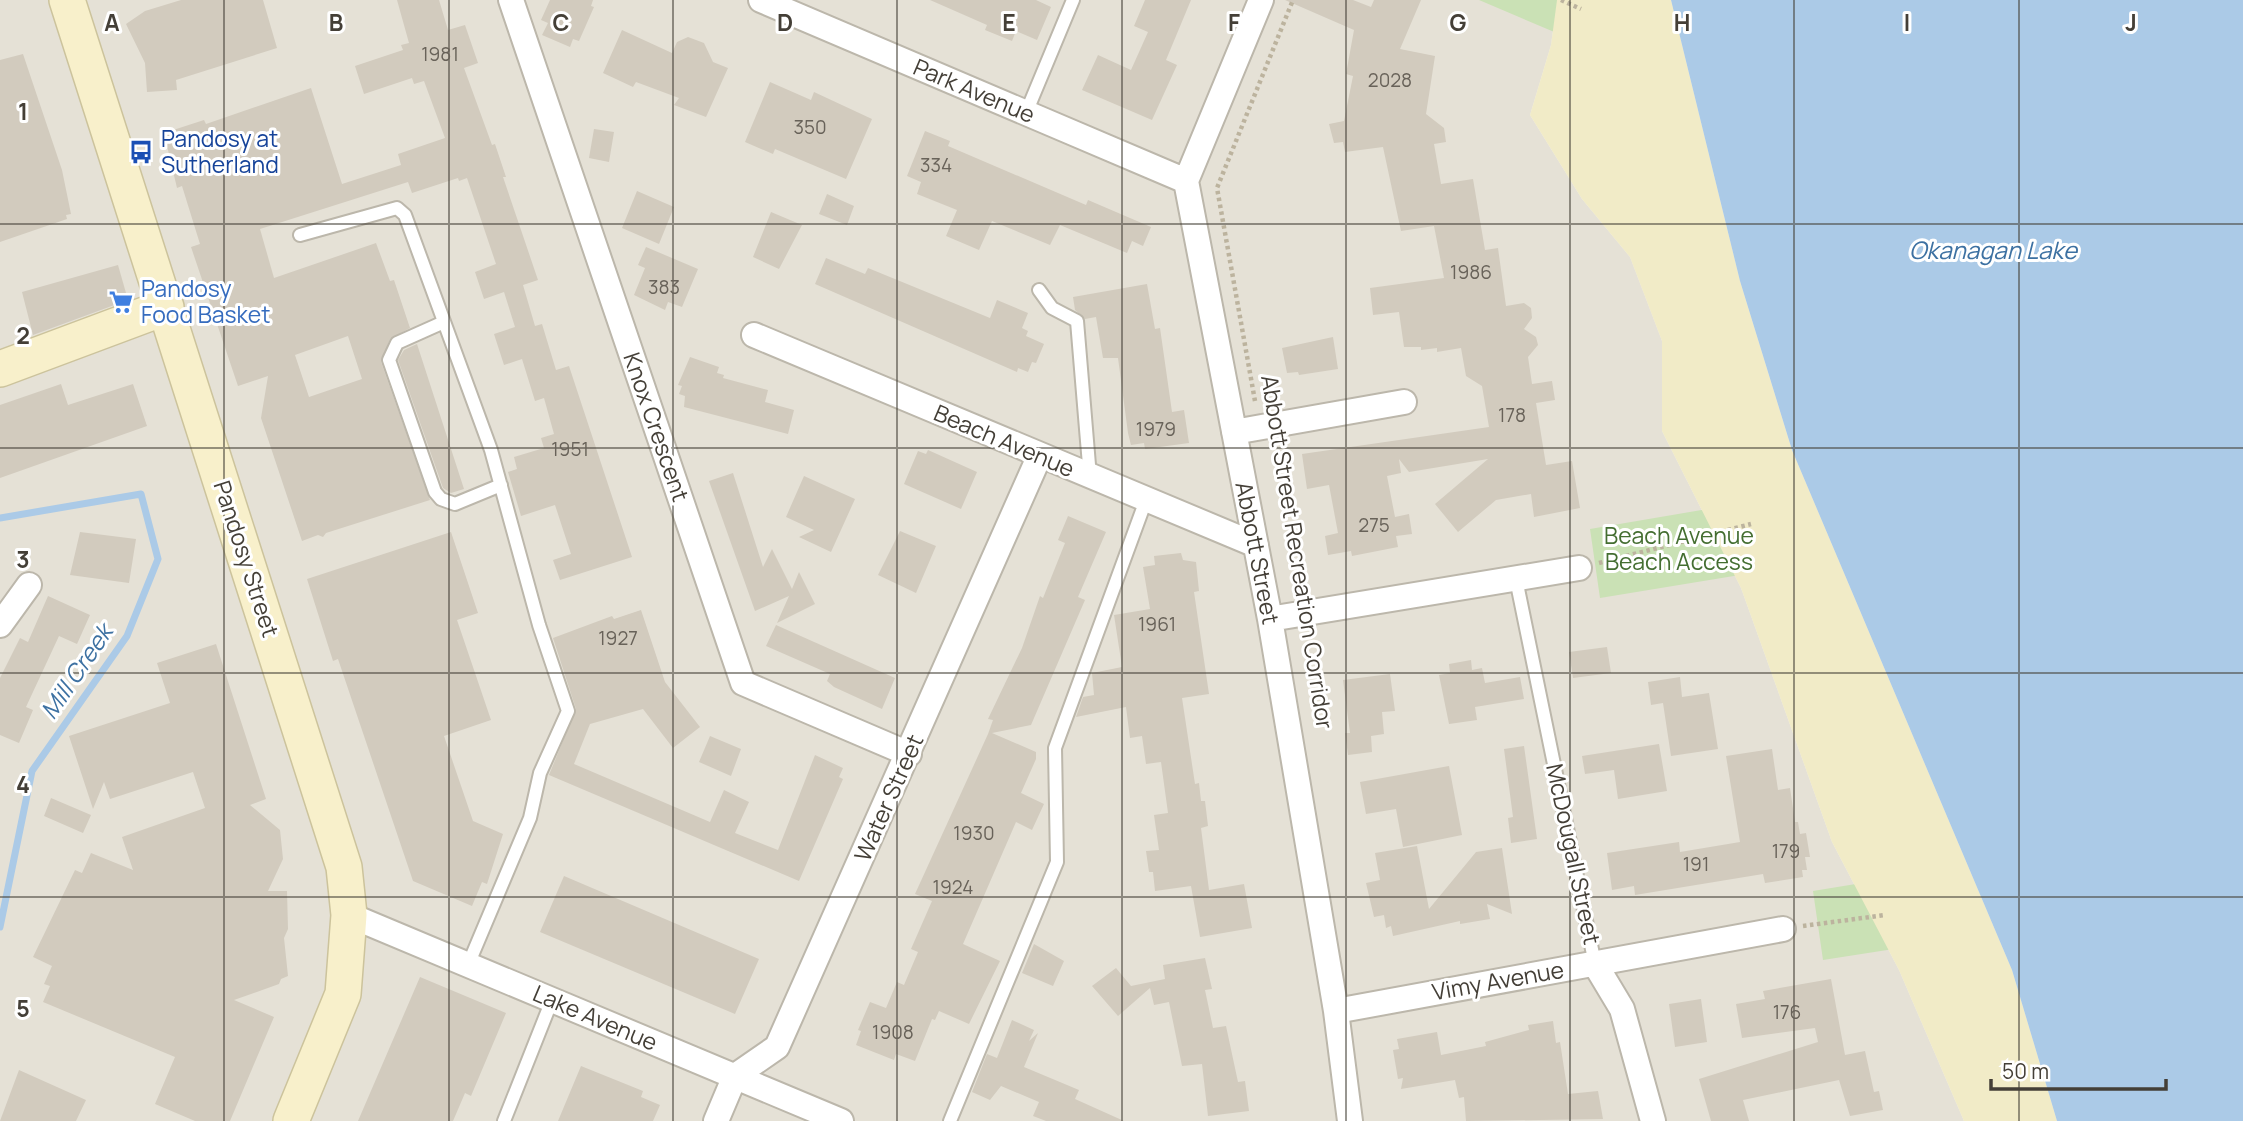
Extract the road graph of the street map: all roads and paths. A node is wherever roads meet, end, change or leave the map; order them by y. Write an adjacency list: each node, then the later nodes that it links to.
1 (67, 0): 13 (main road, Pandosy Street)
2 (510, 0): 31 (street, Knox Crescent)
3 (761, 0): 9 (street, Park Avenue)
4 (1073, 0): 9 (lane)
5 (1261, 0): 10 (street)
6 (1293, 0): 18 (path, Abbott Street Recreation Corridor)
7 (1561, 0): 8 (path)
8 (1581, 9)
9 (1026, 113): 10 (street, Park Avenue)
10 (1186, 181): 19 (street, Abbott Street)
11 (300, 235): 14 (lane)
12 (1039, 290): 21 (lane)
13 (166, 307): 16 (main road); 32 (main road, Pandosy Street)
14 (444, 322): 22 (lane); 22 (lane)
15 (754, 335): 20 (street, Beach Avenue)
16 (0, 369)
17 (1404, 402): 18 (street)
18 (1259, 427): 19 (street)
19 (1234, 432): 25 (street, Abbott Street)
20 (1039, 457): 21 (street, Beach Avenue); 31 (street, Water Street)
21 (1090, 478): 23 (street, Beach Avenue)
22 (500, 485): 36 (lane)
23 (1146, 500): 25 (street, Beach Avenue); 44 (lane)
24 (1751, 524): 26 (path)
25 (1256, 545): 29 (street, Abbott Street)
26 (1578, 568): 27 (street)
27 (1516, 579): 29 (street); 35 (lane, McDougall Street)
28 (29, 585): 30 (street)
29 (1270, 619): 38 (street, Abbott Street)
30 (0, 625)
31 (909, 754): 39 (street, Water Street)
32 (349, 915): 36 (street, Lake Avenue); 40 (main road, Pandosy Street)
33 (1885, 915): 34 (path)
34 (1783, 929): 35 (street, Vimy Avenue)
35 (1595, 964): 38 (street, Vimy Avenue); 46 (street, McDougall Street)
36 (468, 965): 37 (street, Lake Avenue)
37 (552, 1000): 39 (street, Lake Avenue); 41 (lane)
38 (1336, 1011): 45 (street, Abbott Street)
39 (734, 1076): 42 (street); 43 (street, Lake Avenue)
40 (291, 1121)
41 (504, 1121)
42 (716, 1121)
43 (841, 1121)
44 (950, 1121)
45 (1350, 1121)
46 (1653, 1121)

